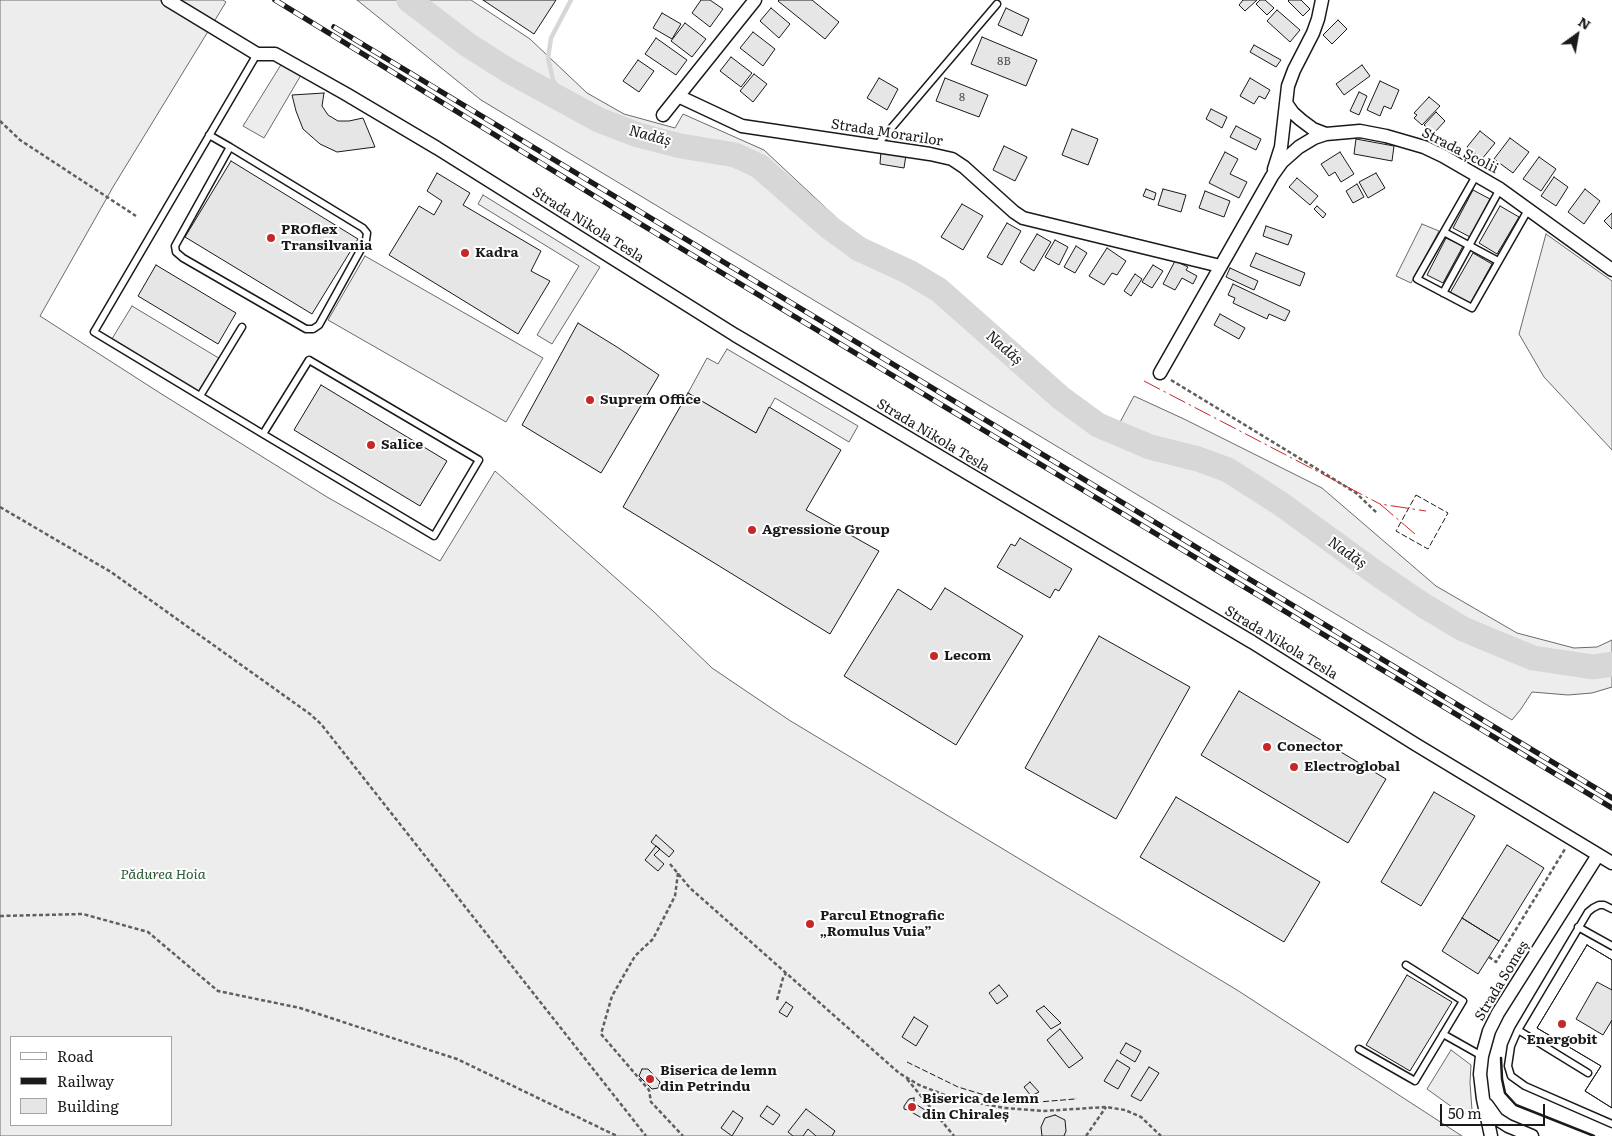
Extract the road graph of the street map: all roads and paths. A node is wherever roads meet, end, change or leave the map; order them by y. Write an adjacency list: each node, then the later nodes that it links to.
1 (168, 0): 5 (street, Strada Nikola Tesla)
2 (755, 0): 6 (street)
3 (1322, 0): 7 (street)
4 (997, 4): 12 (lane)
5 (257, 54): 11 (lane); 31 (street, Strada Nikola Tesla)
6 (678, 96): 8 (street); 12 (street, Strada Morarilor)
7 (1286, 103): 10 (street); 15 (street)
8 (663, 115)
9 (0, 121): 18 (path)
10 (1326, 134): 14 (street, Strada Școlii); 15 (street, Strada Școlii)
11 (209, 135): 13 (lane); 27 (lane)
12 (876, 146): 22 (street, Strada Morarilor)
13 (230, 147): 13 (lane)
14 (1477, 174): 16 (street, Strada Școlii); 19 (lane)
15 (1272, 176): 22 (street, Strada Școlii)
16 (1500, 189): 17 (street, Strada Școlii); 20 (lane)
17 (1528, 210): 21 (lane); 23 (street, Strada Școlii)
18 (136, 216)
19 (1444, 232): 20 (lane); 24 (lane)
20 (1469, 245): 21 (lane); 24 (lane)
21 (1498, 261): 24 (lane)
22 (1220, 266): 26 (street, Strada Școlii)
23 (1612, 270)
24 (1443, 293)
25 (242, 327): 27 (lane)
26 (1160, 373): 30 (path)
27 (200, 396): 28 (lane)
28 (264, 434): 28 (lane)
29 (0, 507): 54 (path)
30 (1377, 513)
31 (1571, 838): 32 (street, Strada Nikola Tesla); 40 (path)
32 (1598, 855): 33 (street, Strada Nikola Tesla); 47 (street, Strada Someș)
33 (1612, 863)
34 (670, 864): 35 (path)
35 (678, 874): 42 (path); 55 (path)
36 (1612, 909): 38 (lane)
37 (0, 916): 53 (path)
38 (1578, 927): 39 (lane); 44 (lane)
39 (1612, 946)
40 (1489, 957)
41 (1406, 965): 45 (lane)
42 (786, 973): 43 (path); 49 (path)
43 (777, 1000)
44 (1518, 1030): 48 (lane); 52 (lane)
45 (1443, 1034): 46 (lane); 47 (lane)
46 (1359, 1048)
47 (1482, 1056): 50 (street, Strada Someș)
48 (1588, 1073)
49 (904, 1076): 51 (path); 56 (path)
50 (1483, 1099): 59 (street, Strada Someș); 60 (street)
51 (1106, 1107): 57 (path); 58 (path)
52 (1612, 1124)
53 (617, 1136)
54 (646, 1136)
55 (683, 1136)
56 (954, 1136)
57 (1086, 1136)
58 (1161, 1136)
59 (1491, 1136)
60 (1532, 1136)

